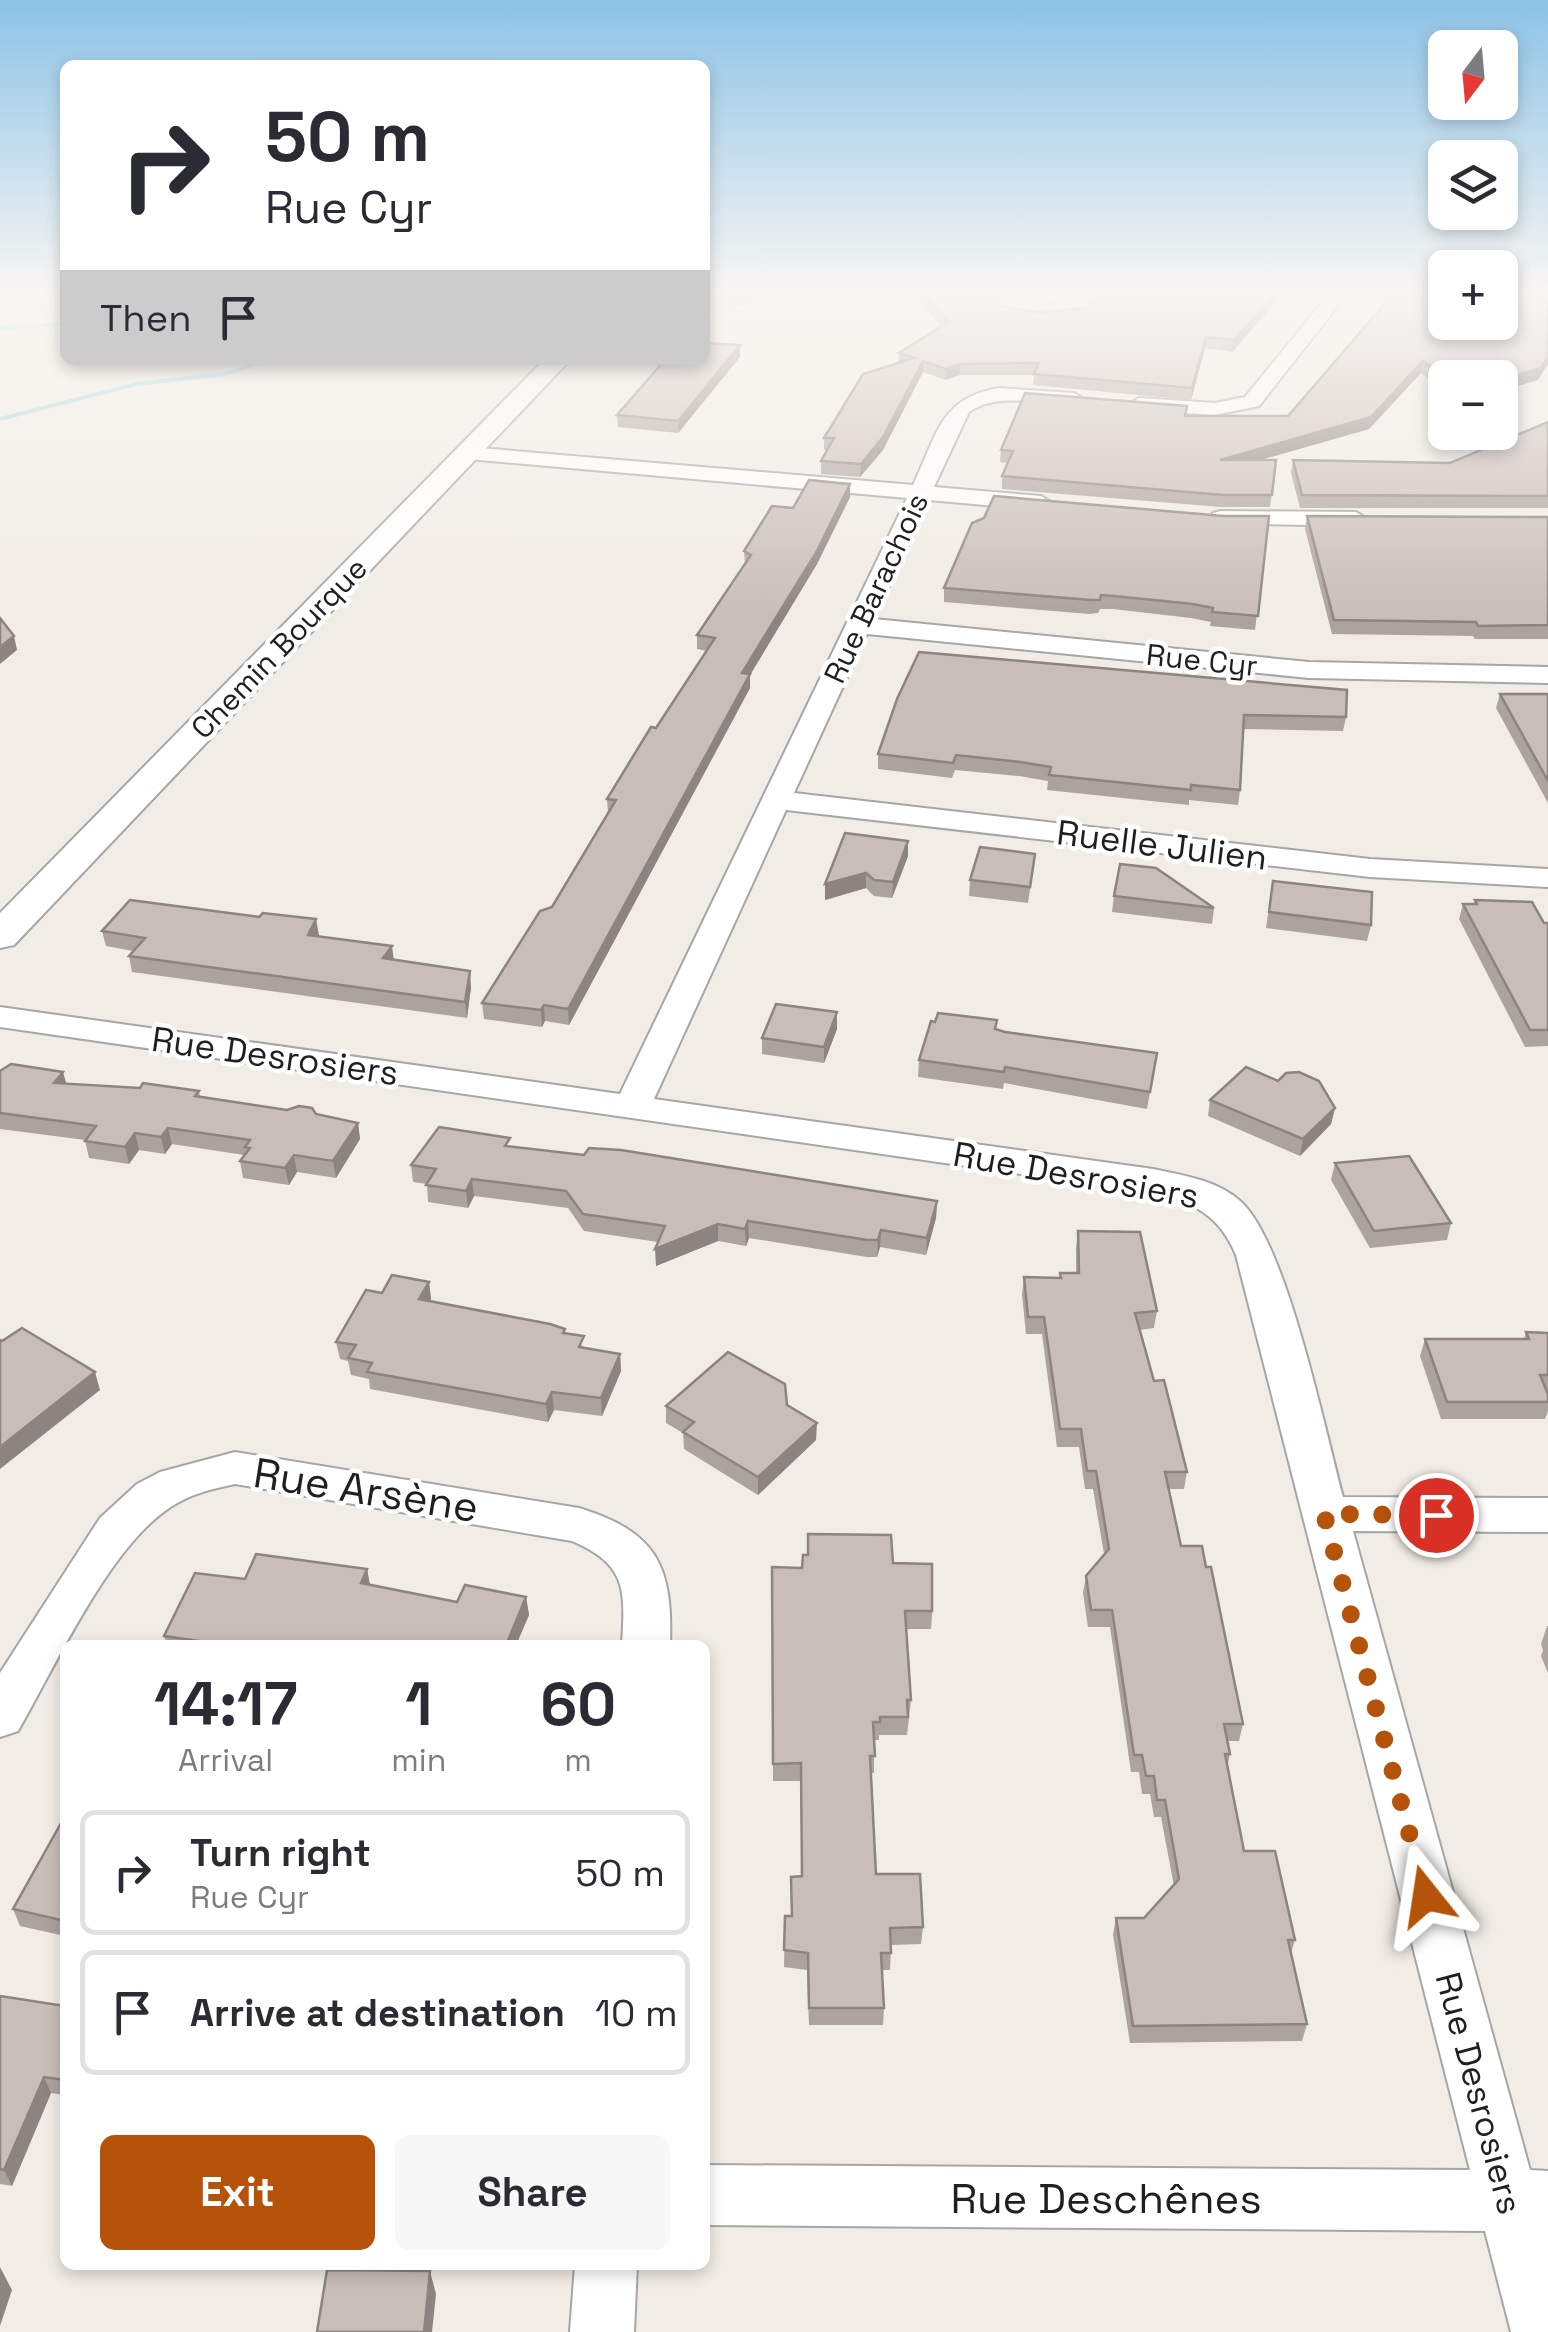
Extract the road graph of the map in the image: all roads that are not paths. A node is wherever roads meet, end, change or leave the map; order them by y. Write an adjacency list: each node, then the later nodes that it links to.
1 (517, 403): 5 (street, Chemin Bourque)
2 (966, 403): 6 (street, Rue Barachois)
3 (1122, 403): 4 (street, Rue Barachois)
4 (1248, 403)
5 (468, 453): 6 (street); 14 (street, Chemin Bourque)
6 (920, 492): 7 (street); 10 (street, Rue Barachois)
7 (1073, 505)
8 (1204, 516): 9 (street)
9 (1381, 519)
10 (858, 625): 11 (street, Rue Cyr); 12 (street, Rue Barachois)
11 (1548, 675)
12 (776, 800): 13 (street, Ruelle Julien); 16 (street, Rue Barachois)
13 (1548, 878)
14 (0, 936)
15 (0, 1017): 16 (street, Rue Desrosiers)
16 (632, 1107): 17 (street, Rue Desrosiers)
17 (1324, 1514): 18 (street); 22 (street, Rue Desrosiers)
18 (1548, 1516)
19 (646, 1640): 20 (street, Rue Arsène)
20 (0, 1716)
21 (710, 2195): 22 (street, Rue Deschênes)
22 (1528, 2201): 25 (street, Rue Desrosiers)
23 (606, 2270): 24 (street)
24 (602, 2332)
25 (1543, 2332)

